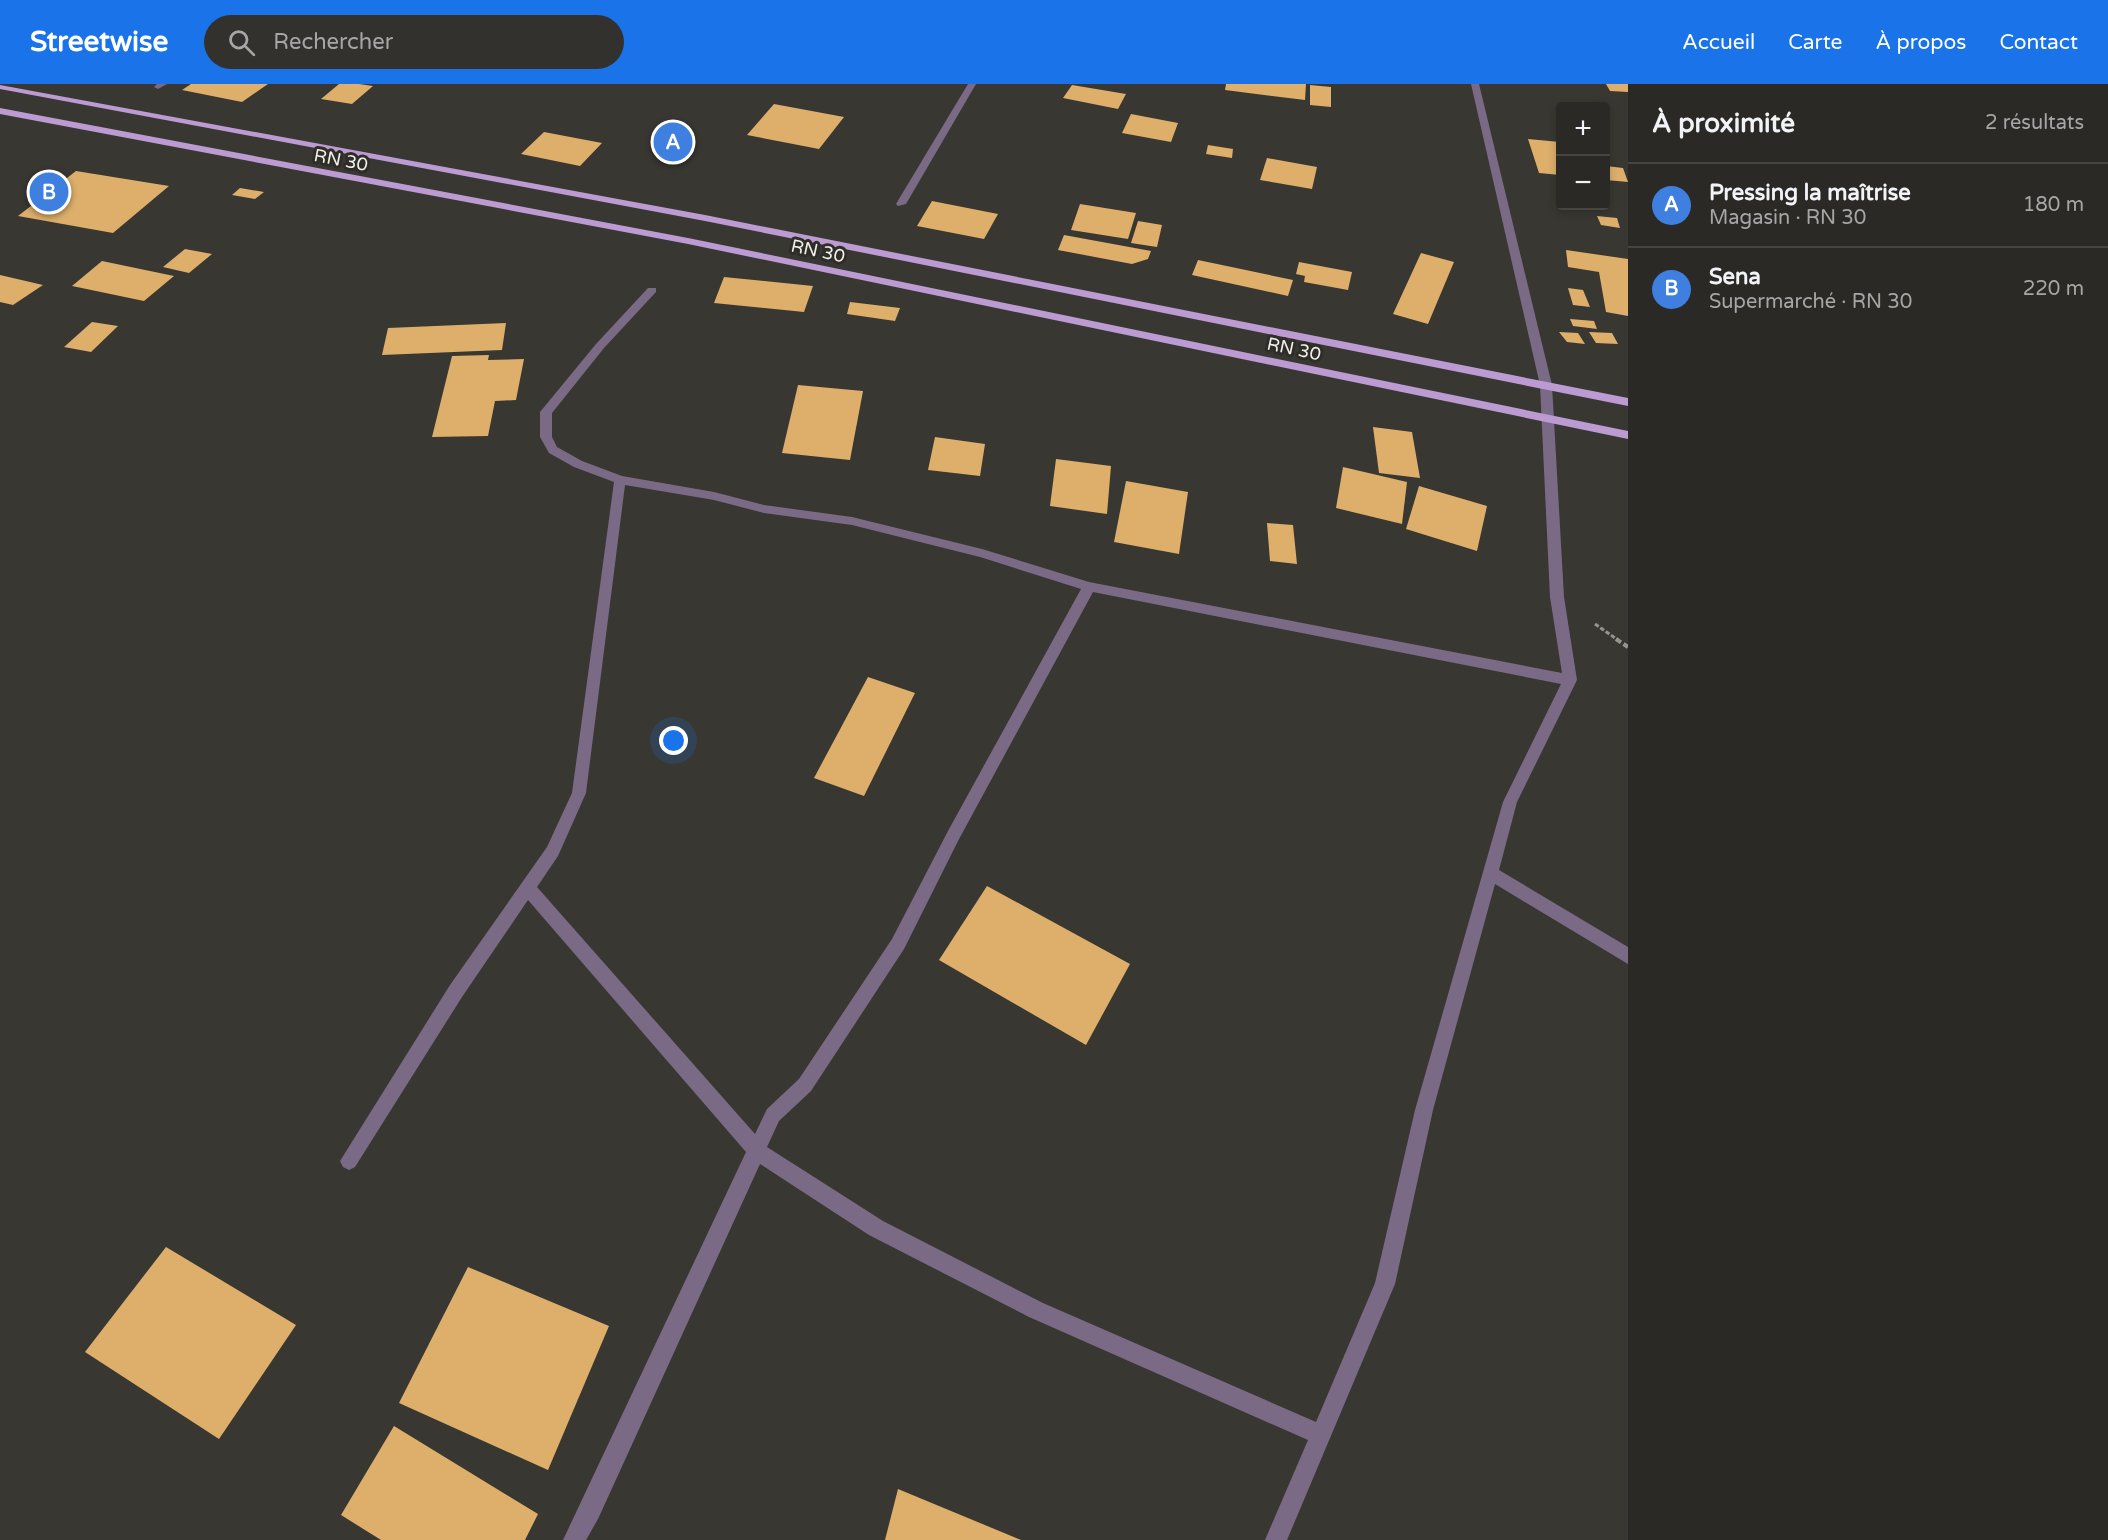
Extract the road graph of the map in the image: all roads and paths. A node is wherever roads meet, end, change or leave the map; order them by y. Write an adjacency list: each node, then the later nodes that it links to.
1 (972, 84): 5 (street)
2 (1475, 84): 7 (street)
3 (0, 87): 7 (main road, RN 30)
4 (0, 111): 9 (main road, RN 30 / RN 30)
5 (901, 204)
6 (652, 290): 11 (street)
7 (1546, 385): 8 (main road, RN 30); 9 (street)
8 (1628, 402)
9 (1547, 418): 10 (main road, RN 30 / RN 30); 13 (street)
10 (1628, 435)
11 (620, 480): 12 (street); 15 (street)
12 (1089, 586): 13 (street); 17 (street)
13 (1570, 680): 14 (street)
14 (1491, 874): 16 (street); 19 (street)
15 (528, 888): 17 (street); 18 (street)
16 (1628, 956)
17 (758, 1152): 19 (street); 20 (street)
18 (349, 1161)
19 (1321, 1435): 21 (street)
20 (574, 1540)
21 (1276, 1540)

